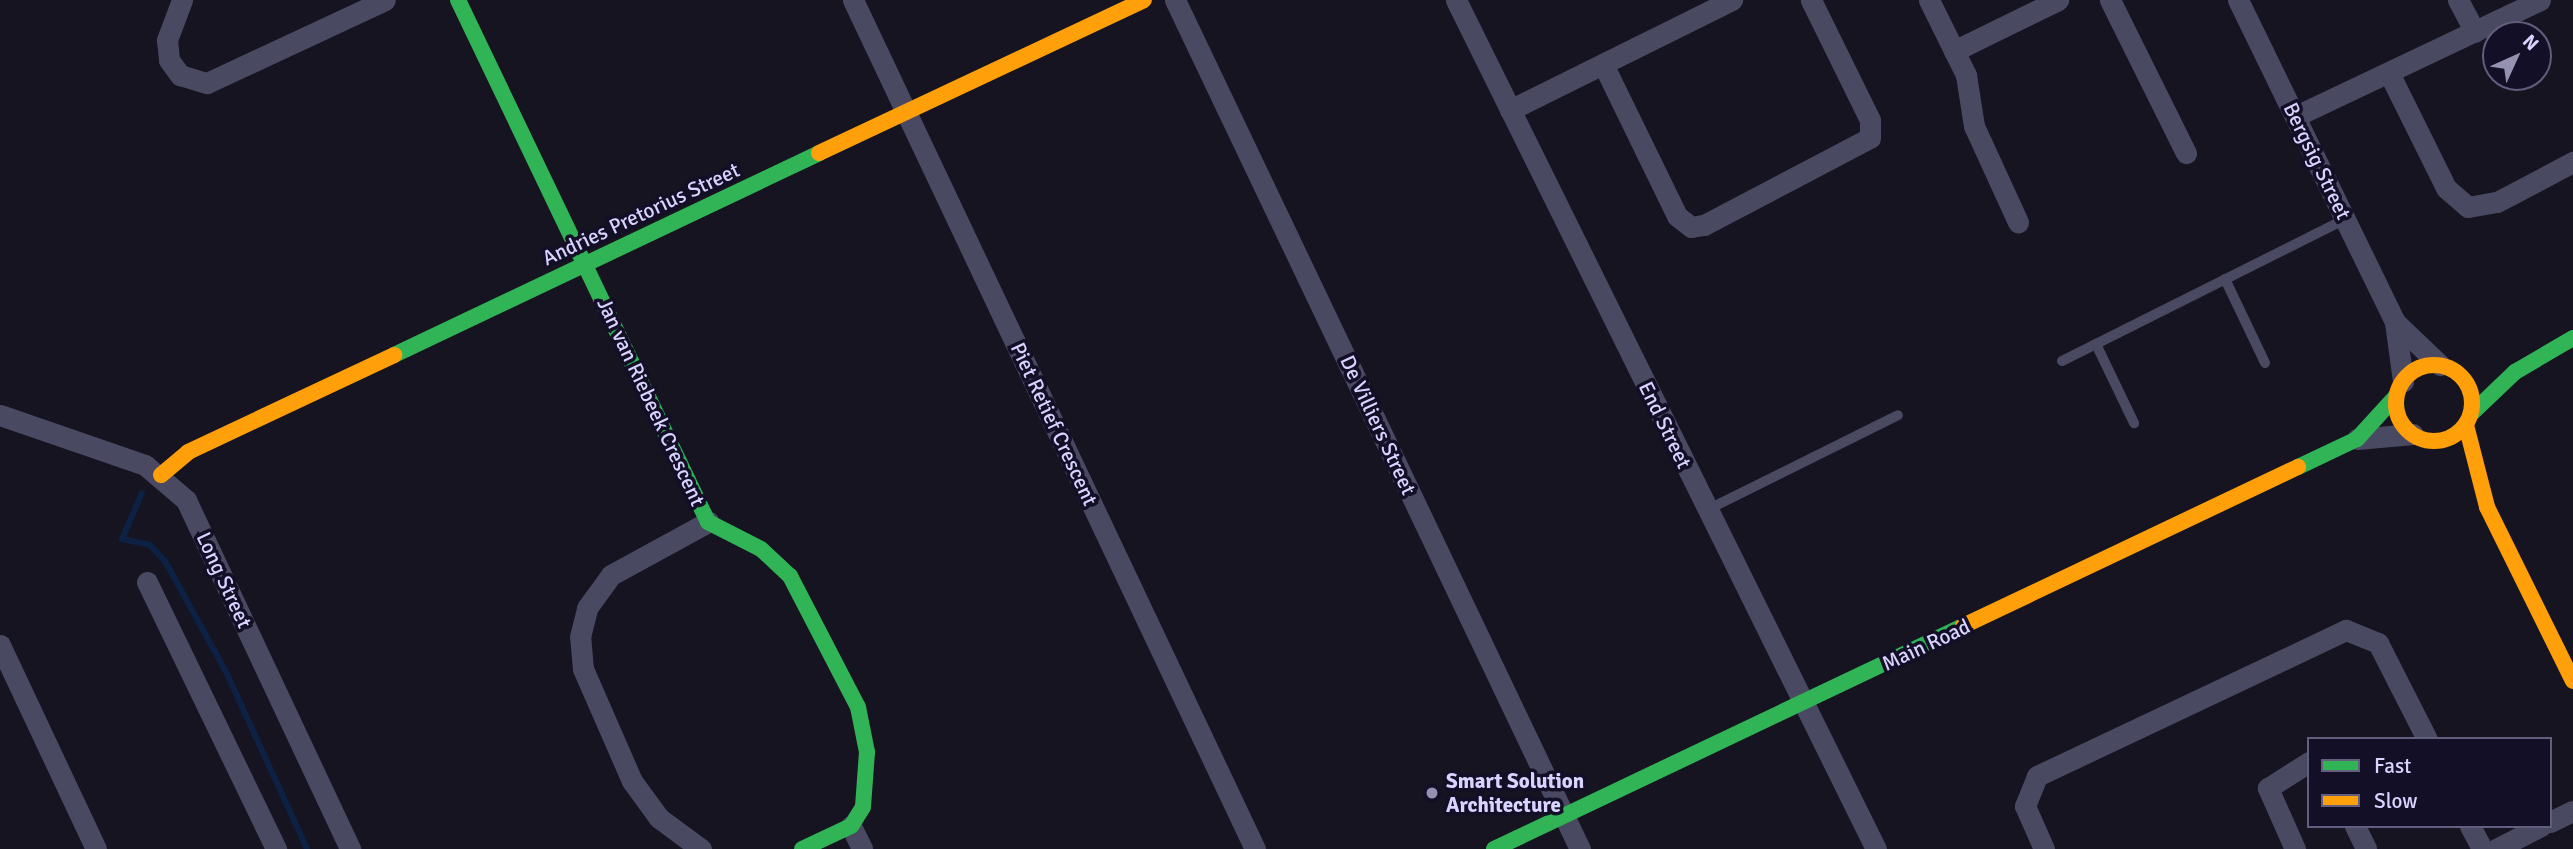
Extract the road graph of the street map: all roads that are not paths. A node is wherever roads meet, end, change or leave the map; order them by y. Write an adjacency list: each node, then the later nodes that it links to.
1 (182, 0): 2 (street)
2 (385, 0)
3 (457, 0): 27 (street, Jan van Riebeek Crescent)
4 (853, 0): 21 (street, Piet Retief Crescent)
5 (1143, 0): 21 (street, Andries Pretorius Street)
6 (1175, 0): 56 (street, De Villiers Street)
7 (1457, 0): 20 (street, End Street)
8 (1732, 0): 18 (street)
9 (1811, 0): 18 (street)
10 (1929, 0): 17 (street)
11 (2058, 0): 17 (street)
12 (2110, 0): 23 (street)
13 (2238, 0): 22 (street, Bergsig Street)
14 (2458, 0): 16 (street)
15 (2540, 0): 16 (street)
16 (2475, 32): 19 (street)
17 (1954, 51): 26 (street)
18 (1603, 64): 20 (street)
19 (2390, 75): 22 (street); 24 (street)
20 (1510, 110): 47 (street, End Street)
21 (906, 112): 27 (street, Andries Pretorius Street); 68 (street, Piet Retief Crescent)
22 (2296, 116): 25 (street, Bergsig Street)
23 (2186, 153)
24 (2573, 162)
25 (2345, 219): 28 (lane); 29 (street, Bergsig Street)
26 (2018, 222)
27 (587, 263): 45 (street, Andries Pretorius Street); 48 (street, Jan van Riebeek Crescent)
28 (2225, 279): 31 (lane); 34 (lane)
29 (2395, 322): 36 (street, Bergsig Street); 38 (street, Bergsig Street)
30 (2573, 338): 32 (street)
31 (2096, 344): 33 (lane); 42 (lane)
32 (2549, 349): 35 (street); 41 (street)
33 (2062, 361)
34 (2265, 363)
35 (2499, 364)
36 (2448, 369): 37 (street); 38 (street); 41 (street)
37 (2478, 369)
38 (2400, 388): 43 (street); 44 (street, Main Road)
39 (0, 415): 45 (street, Long Street)
40 (1898, 415): 47 (lane)
41 (2468, 419): 43 (street); 46 (street)
42 (2134, 424)
43 (2421, 437): 44 (street, Main Road); 46 (street)
44 (2357, 439): 52 (street, Main Road)
45 (161, 475): 64 (street, Long Street)
46 (2487, 507): 51 (street)
47 (1707, 509): 52 (street, End Street)
48 (708, 522): 58 (street, Jan van Riebeek Crescent); 65 (street)
49 (147, 582): 63 (street)
50 (0, 645): 62 (street)
51 (2573, 681)
52 (1802, 703): 56 (street, Main Road); 71 (street, End Street)
53 (2426, 737): 72 (street)
54 (2307, 763): 73 (street)
55 (2573, 811): 57 (street)
56 (1564, 816): 69 (street, Main Road); 70 (street, De Villiers Street)
57 (2552, 821)
58 (851, 826): 66 (street); 67 (street)
59 (2356, 828): 74 (street)
60 (2471, 828): 75 (street)
61 (2538, 828): 76 (street)
62 (96, 849)
63 (276, 849)
64 (350, 849)
65 (701, 849)
66 (802, 849)
67 (862, 849)
68 (1255, 849)
69 (1494, 849)
70 (1580, 849)
71 (1876, 849)
72 (2044, 849)
73 (2295, 849)
74 (2366, 849)
75 (2482, 849)
76 (2496, 849)

